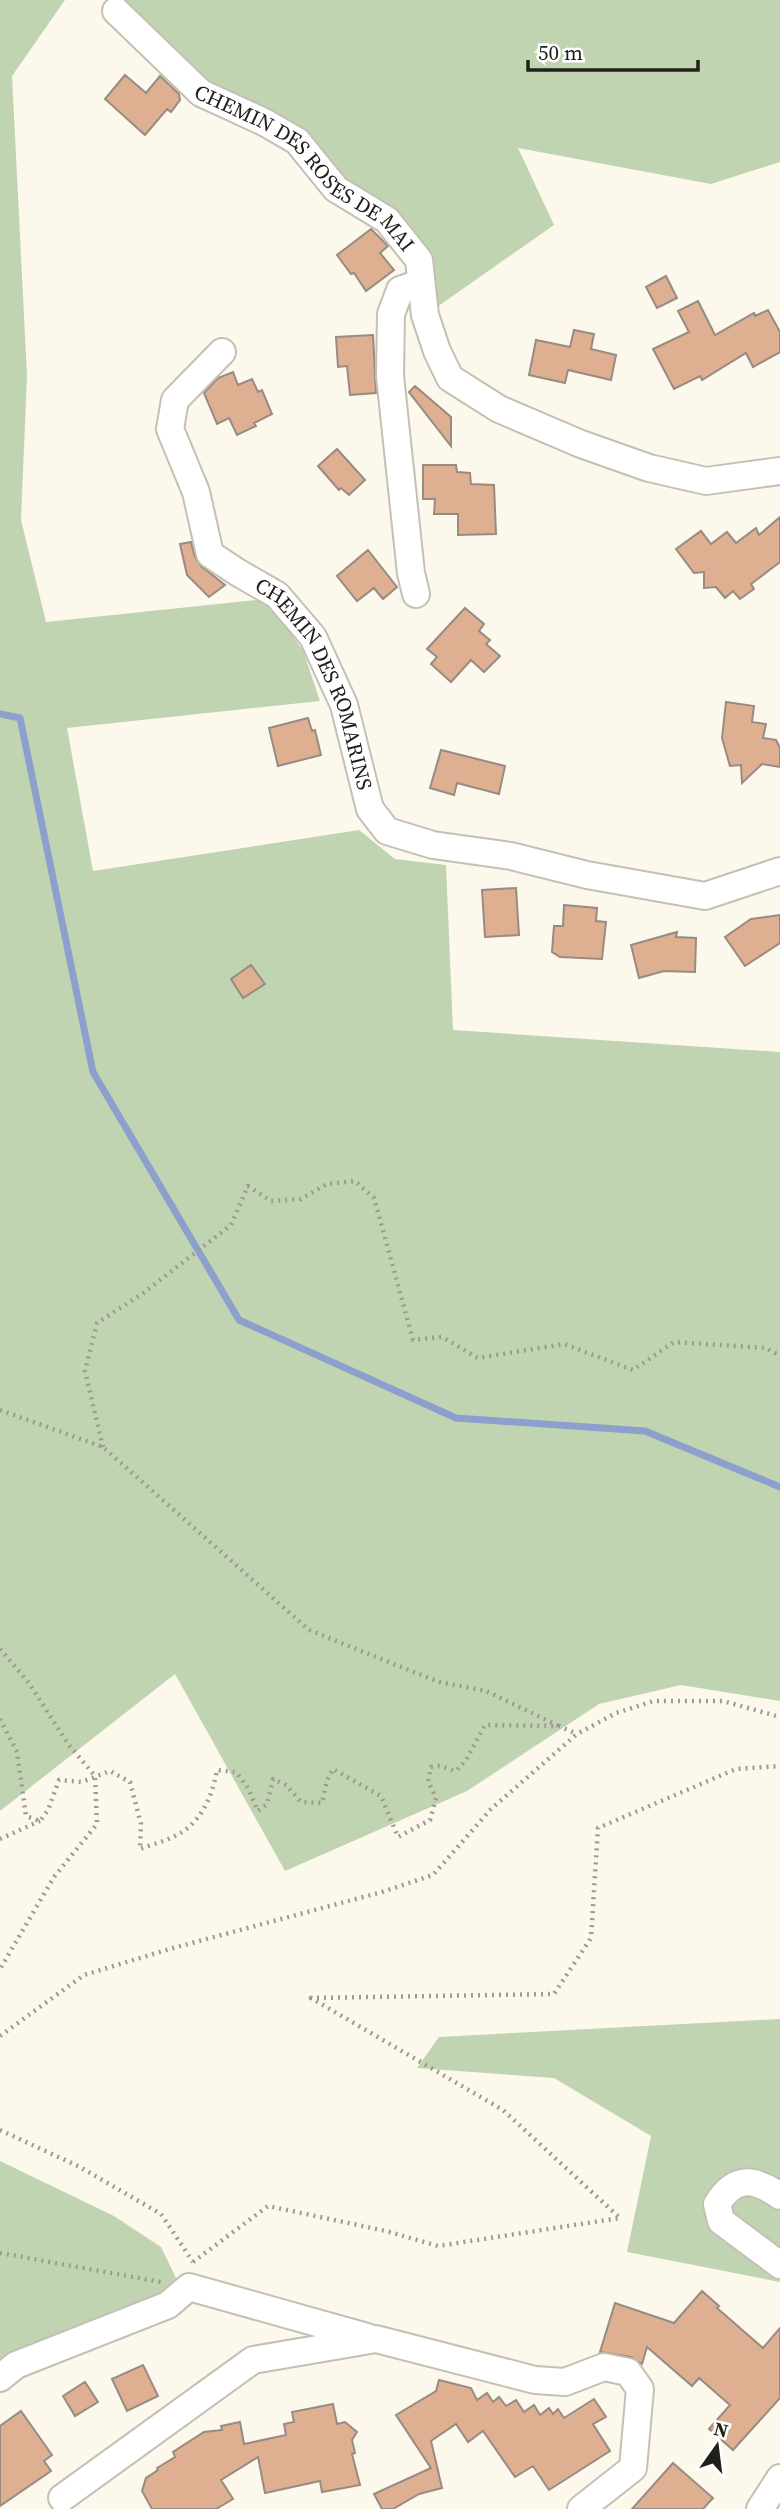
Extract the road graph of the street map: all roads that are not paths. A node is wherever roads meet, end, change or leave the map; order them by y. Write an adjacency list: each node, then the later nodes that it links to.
1 (116, 11): 2 (street, CHEMIN DES ROSES DE MAI)
2 (420, 283): 4 (street, CHEMIN DES ROSES DE MAI); 5 (street)
3 (222, 352): 6 (street, CHEMIN DES ROMARINS)
4 (780, 471)
5 (416, 594)
6 (780, 871)
7 (780, 2196): 8 (street)
8 (780, 2264)
9 (376, 2339): 10 (street); 12 (street); 13 (street)
10 (0, 2378)
11 (780, 2478): 14 (street)
12 (62, 2498)
13 (581, 2509)
14 (760, 2509)

